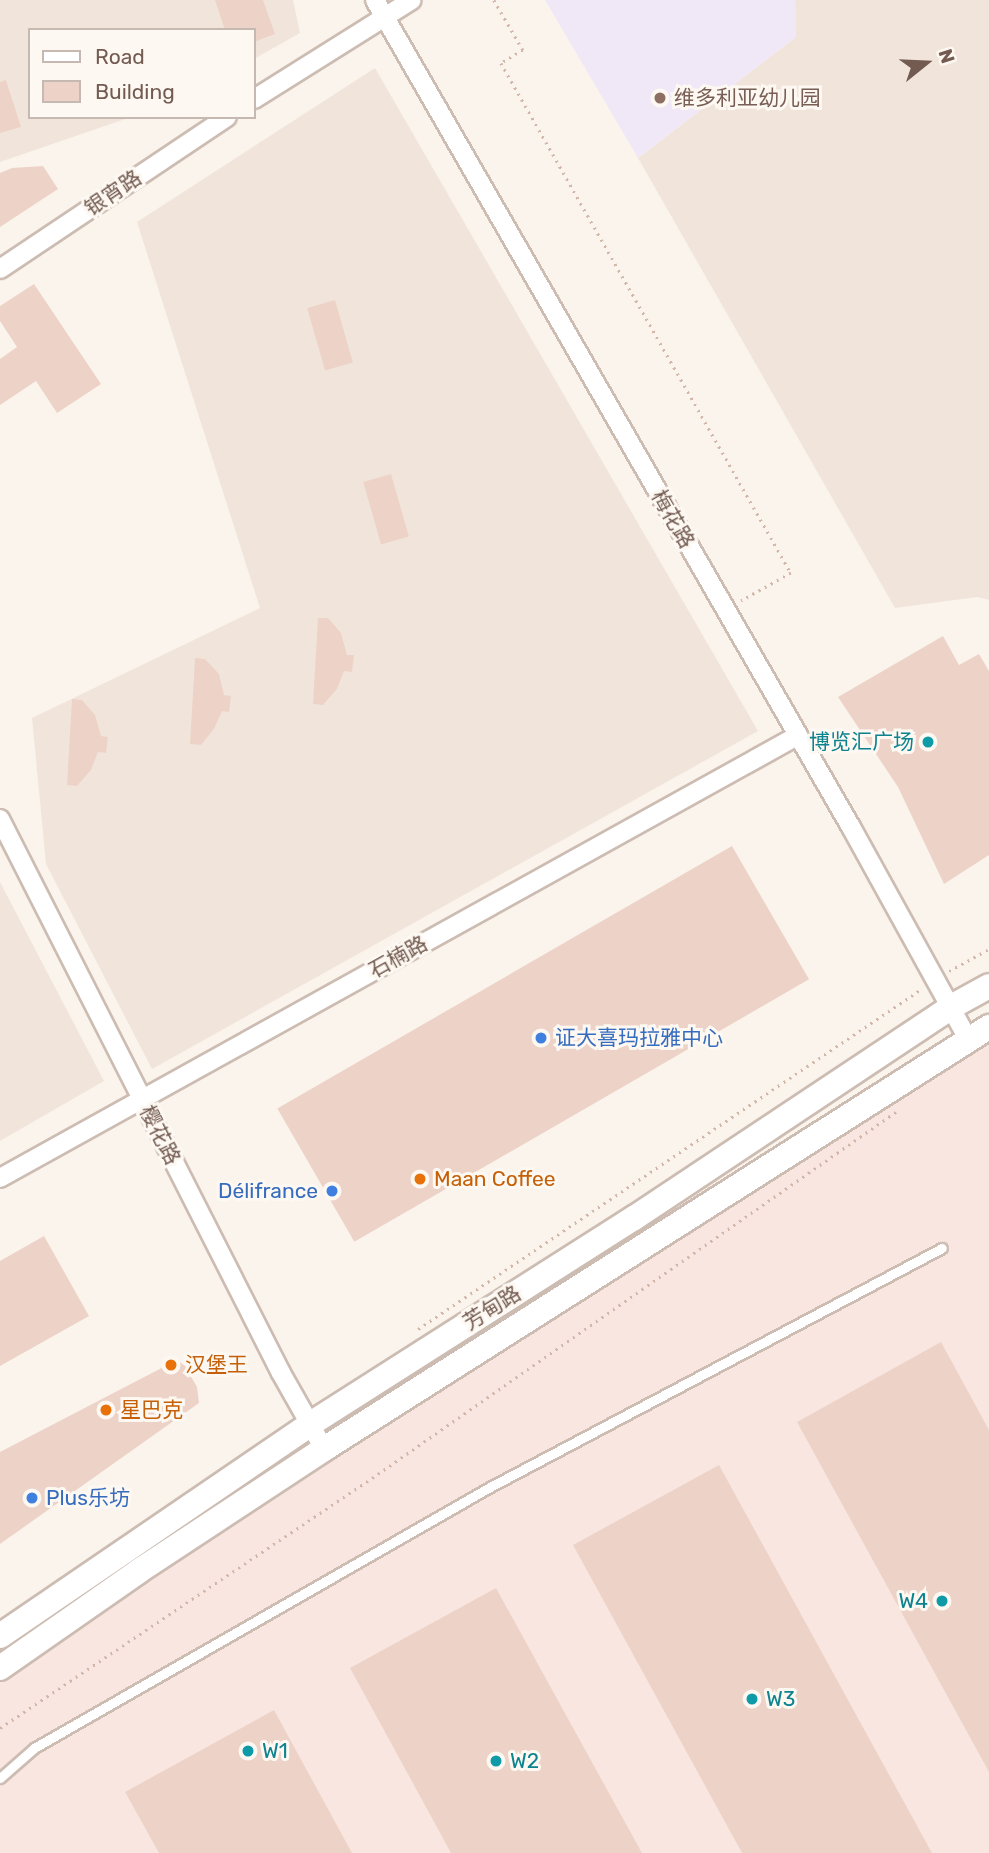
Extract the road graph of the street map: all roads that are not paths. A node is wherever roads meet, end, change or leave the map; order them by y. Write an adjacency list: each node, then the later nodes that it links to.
1 (375, 0): 3 (street, 梅花路)
2 (412, 0): 3 (street)
3 (384, 16): 4 (street); 7 (street, 梅花路)
4 (256, 98)
5 (224, 119): 6 (street, 银宵路)
6 (0, 269)
7 (797, 736): 10 (street, 梅花路); 12 (street, 石楠路)
8 (0, 819): 12 (street, 樱花路)
9 (989, 986): 10 (main road, 芳甸路)
10 (951, 1007): 11 (street, 梅花路); 15 (main road, 芳甸路)
11 (979, 1033): 16 (main road, 芳甸路)
12 (142, 1099): 13 (street, 石楠路); 15 (street, 樱花路)
13 (0, 1178)
14 (942, 1248): 19 (lane)
15 (309, 1425): 16 (street, 樱花路); 17 (main road, 芳甸路)
16 (324, 1449): 18 (main road, 芳甸路)
17 (0, 1636)
18 (0, 1668)
19 (0, 1778)

